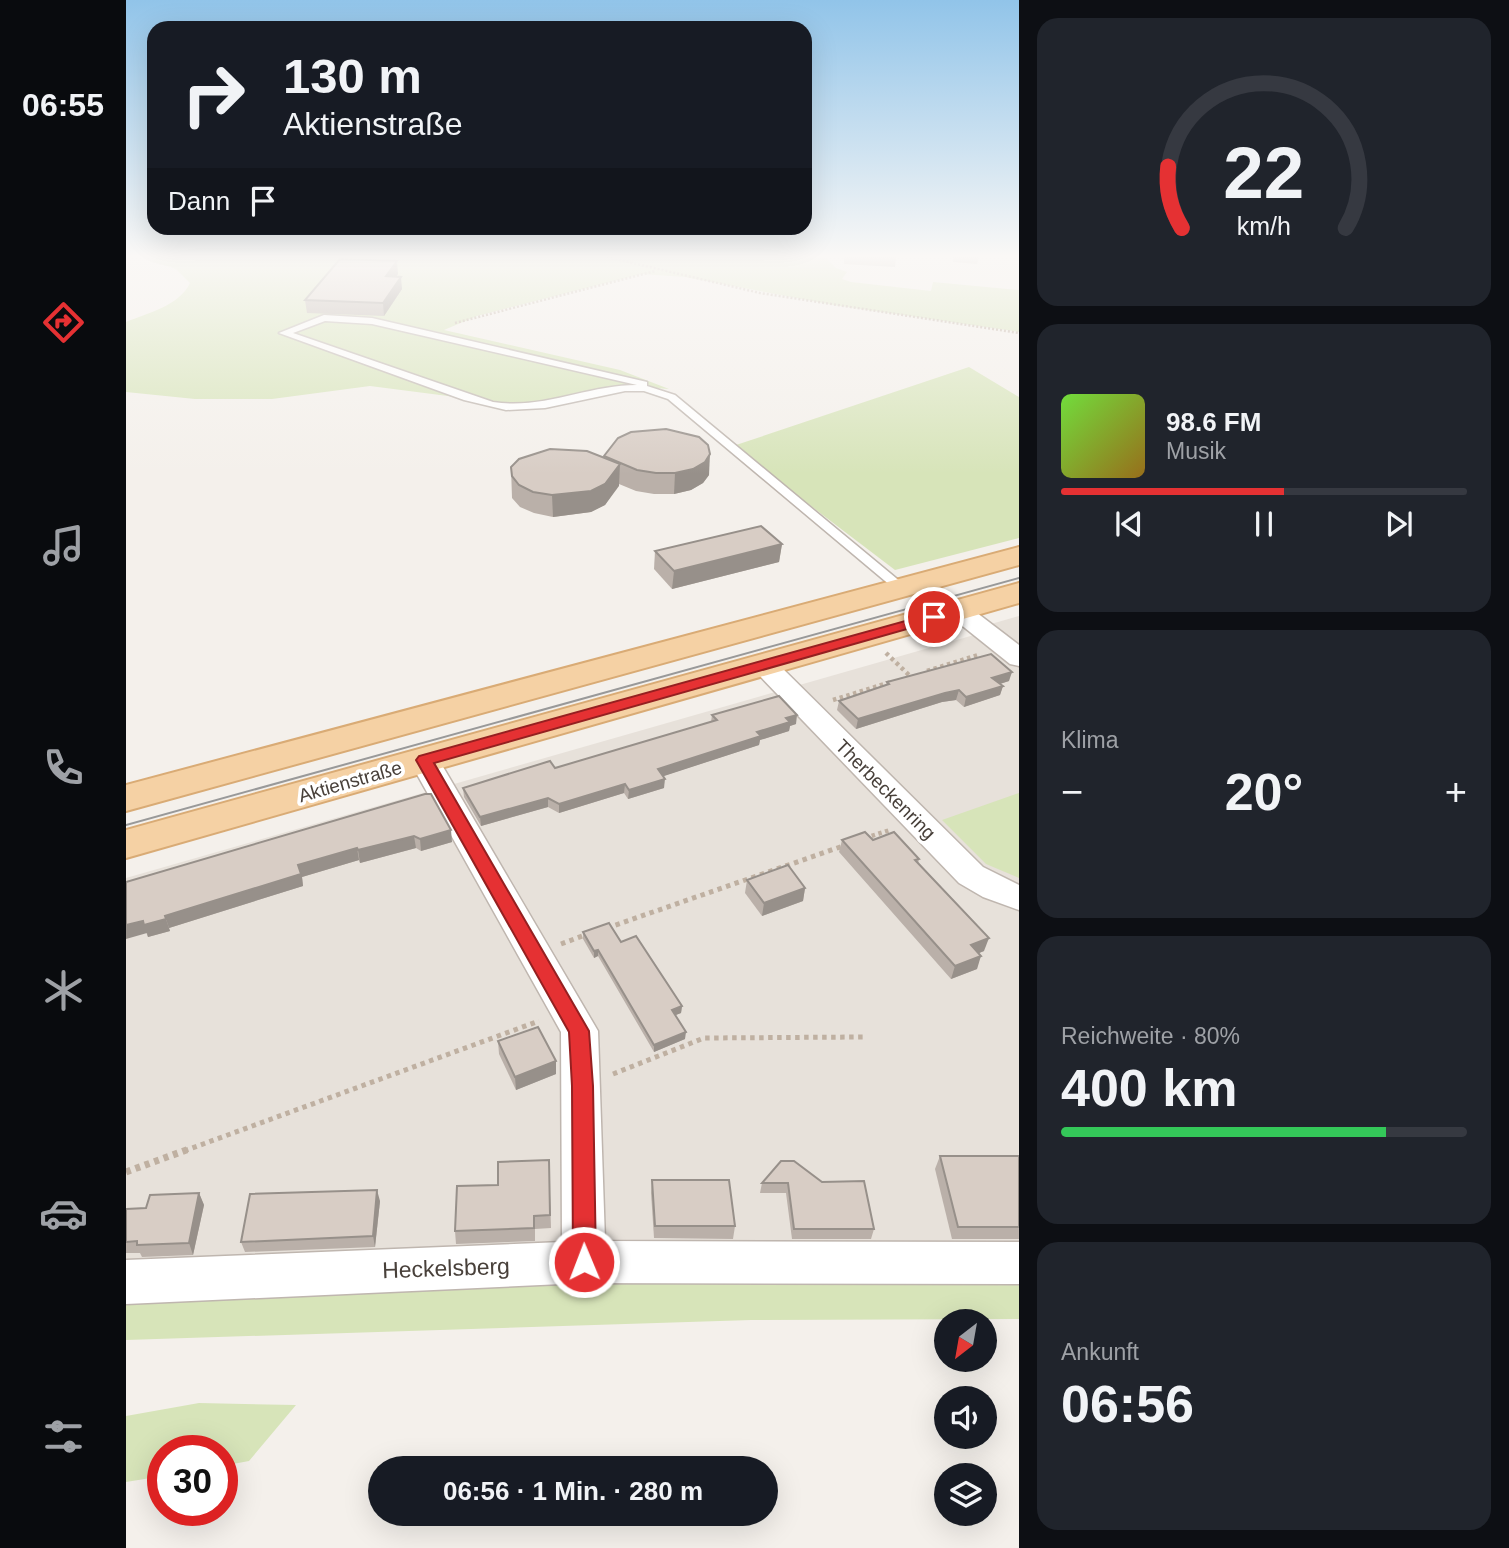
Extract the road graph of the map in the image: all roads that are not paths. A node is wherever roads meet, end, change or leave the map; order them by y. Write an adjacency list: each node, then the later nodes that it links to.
1 (296, 329): 3 (lane)
2 (408, 329): 3 (lane)
3 (647, 389): 5 (lane)
4 (1019, 556): 5 (main road)
5 (902, 588): 11 (main road)
6 (1019, 593): 7 (main road, Aktienstraße)
7 (959, 611): 8 (street); 9 (main road, Aktienstraße)
8 (1013, 652)
9 (764, 665): 10 (main road, Aktienstraße); 13 (street, Therbeckenring)
10 (424, 760): 12 (main road, Aktienstraße); 14 (street)
11 (126, 798)
12 (126, 844)
13 (1019, 898)
14 (584, 1262): 15 (street, Heckelsberg); 16 (street, Heckelsberg)
15 (1019, 1263)
16 (126, 1282)

